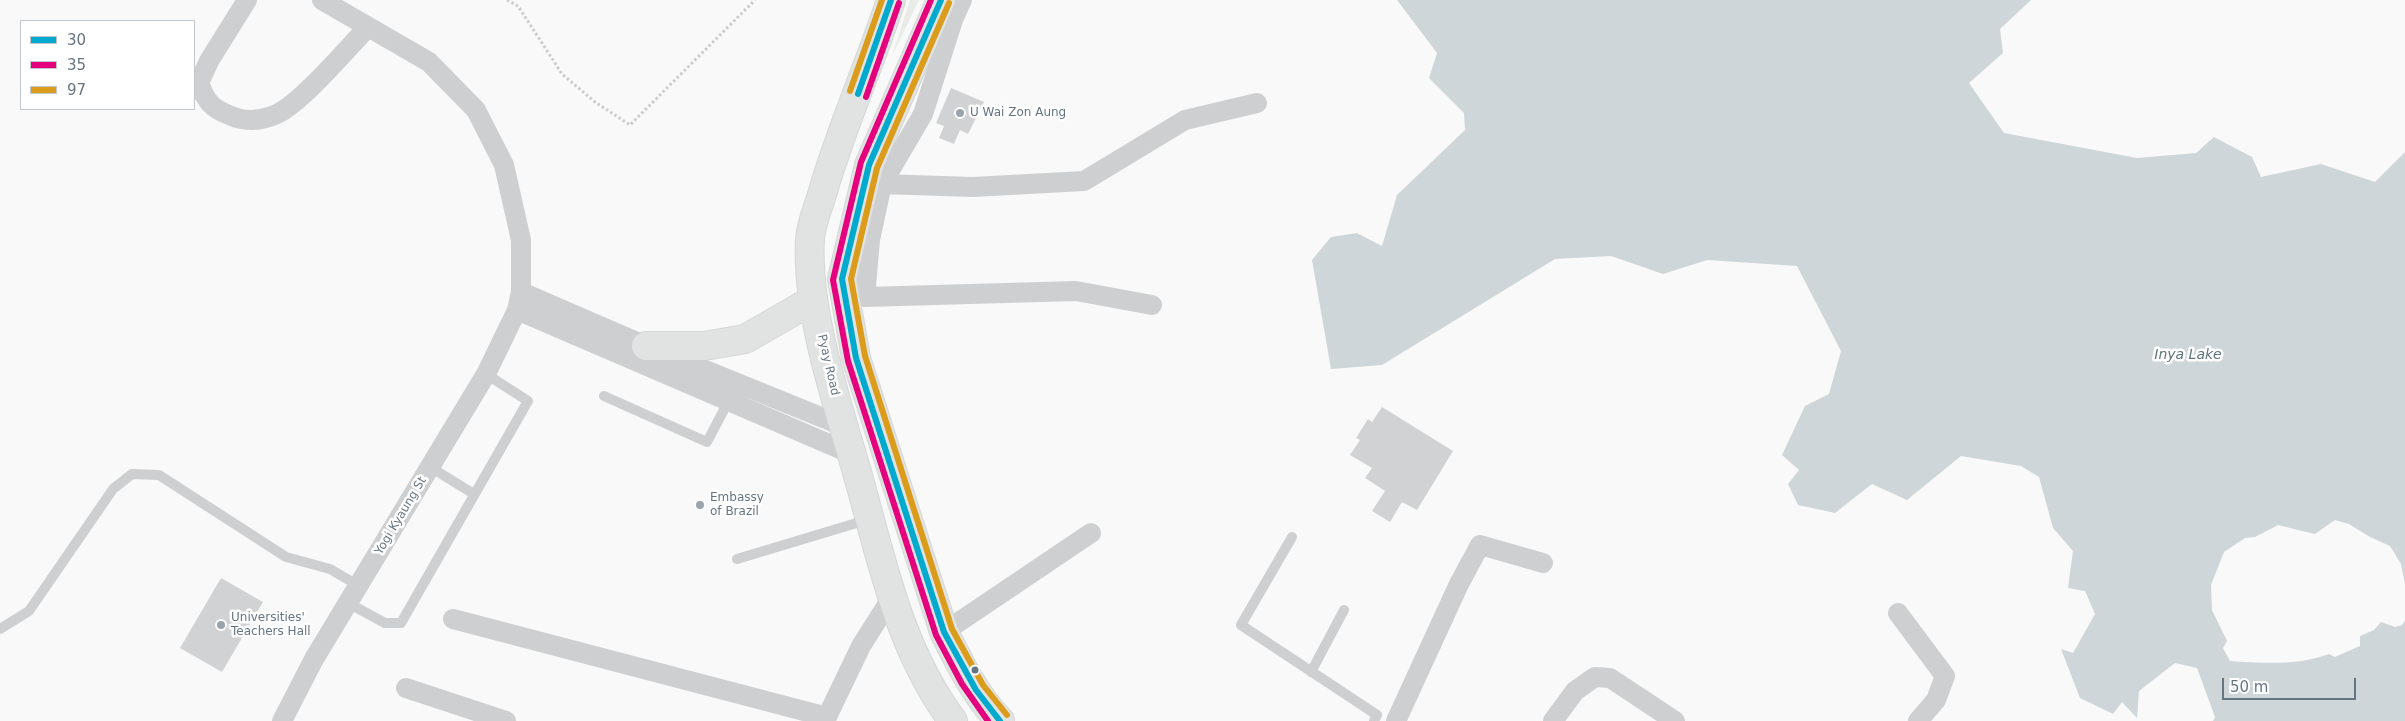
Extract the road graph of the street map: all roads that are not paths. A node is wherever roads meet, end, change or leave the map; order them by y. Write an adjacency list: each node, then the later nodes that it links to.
1 (247, 0): 6 (street)
2 (322, 0): 6 (street)
3 (891, 0): 9 (highway, Pyay Road)
4 (941, 0): 16 (highway)
5 (962, 0): 8 (street)
6 (368, 27): 10 (street)
7 (1256, 103): 8 (street)
8 (882, 184): 11 (street)
9 (813, 300): 12 (highway); 17 (highway, Pyay Road)
10 (519, 301): 12 (street); 13 (street, Yogi Kyaung St); 15 (street)
11 (1152, 305)
12 (646, 346): 17 (street)
13 (486, 374): 19 (street, Yogi Kyaung St); 20 (lane)
14 (604, 396): 15 (lane)
15 (728, 402): 18 (street)
16 (875, 417): 17 (highway); 33 (highway)
17 (843, 426): 18 (highway, Pyay Road)
18 (852, 454): 21 (highway, Pyay Road)
19 (430, 467): 20 (lane); 26 (street, Yogi Kyaung St)
20 (474, 494): 28 (lane)
21 (870, 519): 24 (lane); 27 (highway, Pyay Road)
22 (1091, 534): 33 (street)
23 (1292, 537): 34 (lane)
24 (736, 559)
25 (1543, 563): 42 (street)
26 (359, 586): 28 (street, Yogi Kyaung St); 32 (lane)
27 (892, 597): 36 (street); 39 (highway, Pyay Road)
28 (348, 603): 37 (street, Yogi Kyaung St)
29 (1344, 610): 34 (lane)
30 (1898, 613): 45 (street)
31 (454, 618): 36 (street)
32 (0, 629)
33 (944, 632): 40 (highway)
34 (1311, 672): 41 (lane)
35 (406, 688): 38 (street)
36 (826, 719)
37 (282, 721)
38 (506, 721)
39 (953, 721)
40 (1000, 721)
41 (1374, 721)
42 (1396, 721)
43 (1553, 721): 44 (street)
44 (1675, 721)
45 (1918, 721)

